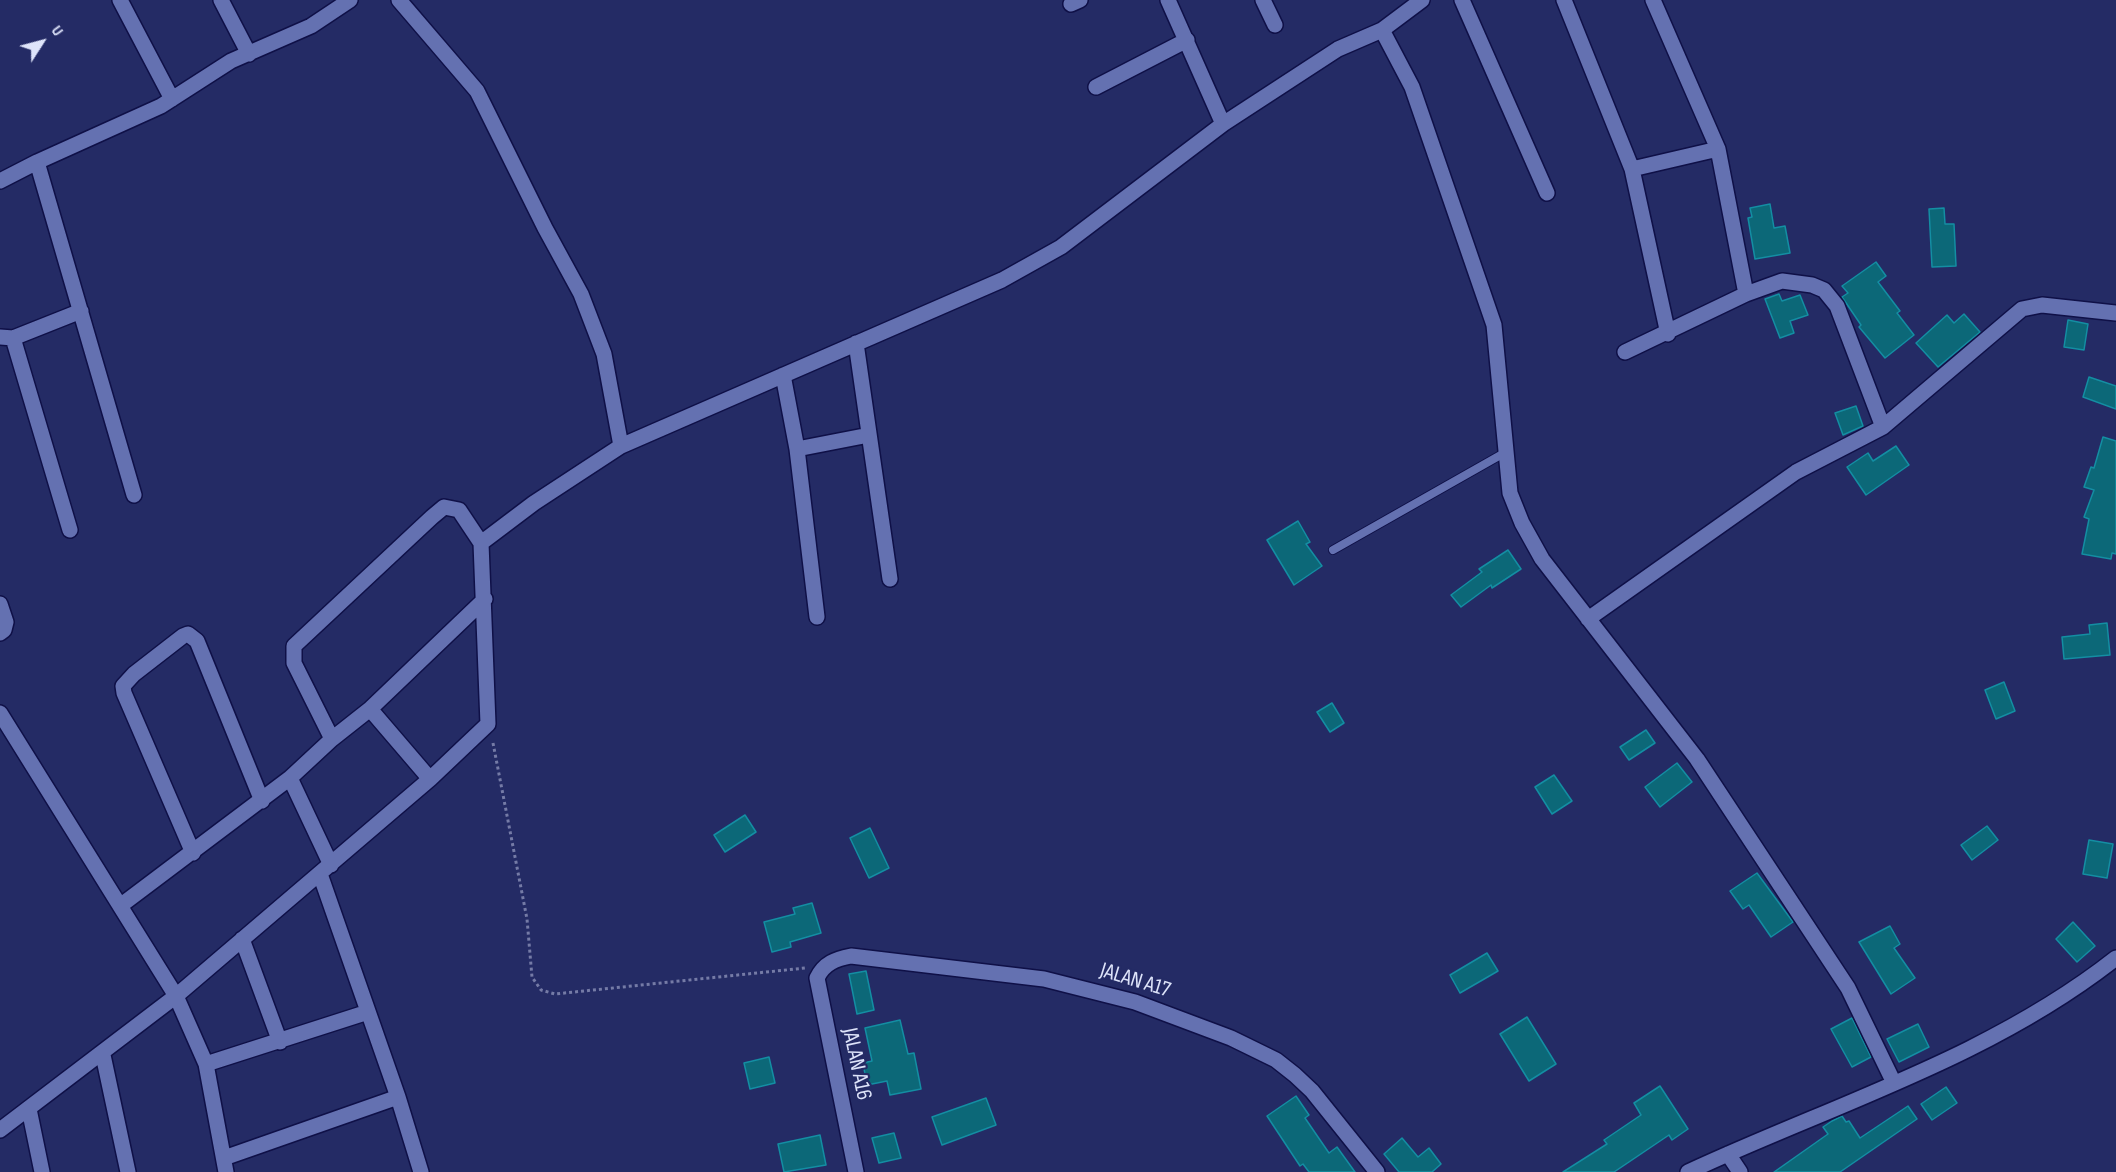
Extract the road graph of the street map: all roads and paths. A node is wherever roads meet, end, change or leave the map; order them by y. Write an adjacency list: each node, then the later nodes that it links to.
1 (120, 0): 16 (street)
2 (221, 0): 14 (street)
3 (350, 0): 14 (street)
4 (399, 0): 33 (street)
5 (1168, 0): 13 (street)
6 (1263, 0): 11 (street)
7 (1422, 0): 12 (street)
8 (1462, 0): 22 (street)
9 (1564, 0): 20 (street)
10 (1653, 0): 18 (street)
11 (1275, 25)
12 (1382, 30): 17 (street); 35 (street)
13 (1187, 40): 15 (street); 17 (street)
14 (249, 54): 16 (street)
15 (1096, 87)
16 (172, 99): 19 (street)
17 (1223, 124): 28 (street)
18 (1718, 149): 20 (street); 23 (street)
19 (37, 162): 21 (street); 24 (street)
20 (1632, 169): 26 (street)
21 (0, 181)
22 (1547, 193)
23 (1746, 294): 26 (street); 31 (street)
24 (81, 311): 27 (street); 36 (street)
25 (2116, 313): 31 (street)
26 (1668, 334): 29 (street)
27 (7, 338): 37 (street)
28 (856, 342): 30 (street); 32 (street)
29 (1626, 352)
30 (783, 375): 33 (street); 34 (street)
31 (1883, 427): 44 (street)
32 (869, 435): 34 (street); 40 (street)
33 (621, 446): 38 (street)
34 (797, 448): 43 (street)
35 (1506, 452): 39 (lane); 44 (street)
36 (134, 495)
37 (70, 530)
38 (481, 543): 41 (street); 49 (street)
39 (1333, 550)
40 (890, 579)
41 (485, 599): 46 (street); 48 (street)
42 (0, 604): 45 (street)
43 (817, 617)
44 (1588, 619): 64 (street)
45 (0, 633)
46 (370, 709): 49 (street); 51 (street)
47 (0, 713): 55 (street)
48 (488, 724): 51 (street); 58 (path)
49 (332, 739): 50 (street)
50 (290, 778): 52 (street); 54 (street)
51 (430, 779): 54 (street)
52 (262, 801): 53 (street); 53 (street)
53 (193, 853): 55 (street)
54 (326, 870): 56 (street); 60 (street)
55 (120, 906): 59 (street)
56 (242, 939): 59 (street); 61 (street)
57 (2116, 958): 64 (street)
58 (824, 966): 73 (street, JALAN A16); 74 (street, JALAN A17)
59 (176, 996): 62 (street); 63 (street)
60 (368, 1012): 61 (street); 65 (street)
61 (280, 1042): 63 (street)
62 (103, 1054): 66 (street); 71 (street)
63 (206, 1064): 69 (street)
64 (1894, 1083): 68 (street)
65 (398, 1097): 69 (street); 72 (street)
66 (29, 1108): 67 (street); 70 (street)
67 (0, 1130)
68 (1728, 1154): 75 (street); 76 (street)
69 (225, 1165)
70 (42, 1172)
71 (128, 1172)
72 (421, 1172)
73 (856, 1172)
74 (1377, 1172)
75 (1688, 1172)
76 (1740, 1172)

